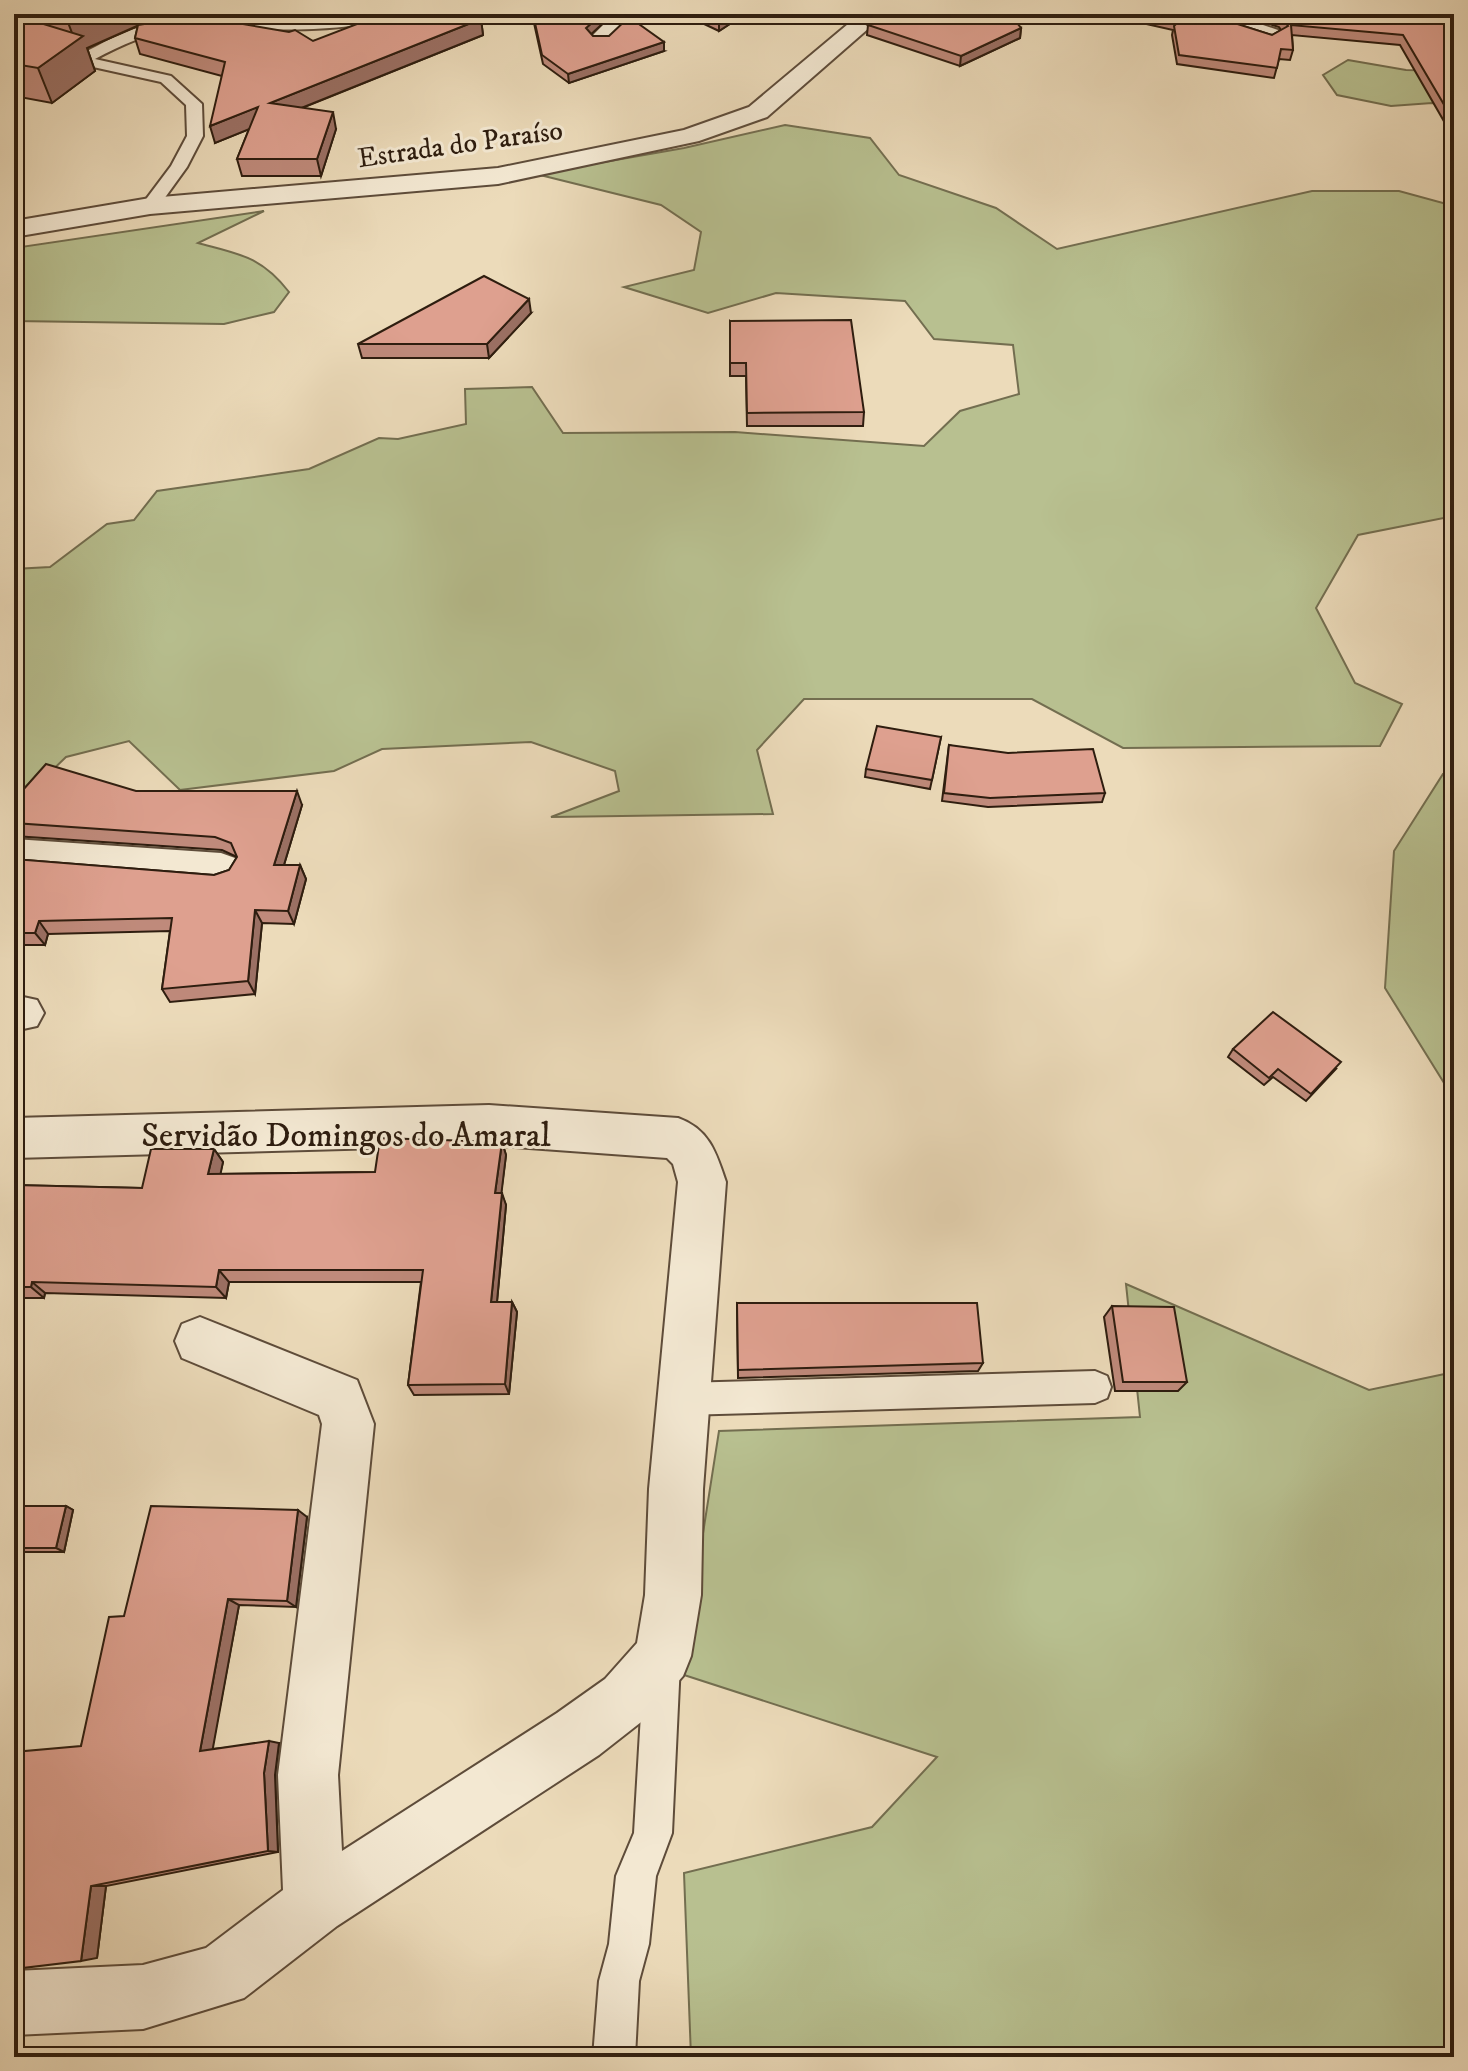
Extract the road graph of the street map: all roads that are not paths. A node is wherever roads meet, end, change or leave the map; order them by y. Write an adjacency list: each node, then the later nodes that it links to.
1 (379, 14): 8 (lane)
2 (627, 14): 7 (street)
3 (874, 14): 9 (street, Estrada do Paraíso)
4 (1207, 14): 5 (street)
5 (1270, 35)
6 (14, 37): 8 (lane)
7 (602, 38)
8 (80, 60): 9 (lane)
9 (150, 206): 10 (street, Estrada do Paraíso)
10 (14, 229)
11 (14, 855): 12 (street)
12 (221, 869)
13 (14, 1138): 16 (street, Servidão Domingos do Amaral)
14 (200, 1341): 18 (street)
15 (1095, 1387): 16 (lane)
16 (683, 1399): 17 (street)
17 (663, 1656): 18 (street); 20 (lane)
18 (315, 1904): 19 (street)
19 (14, 2003)
20 (614, 2057)

